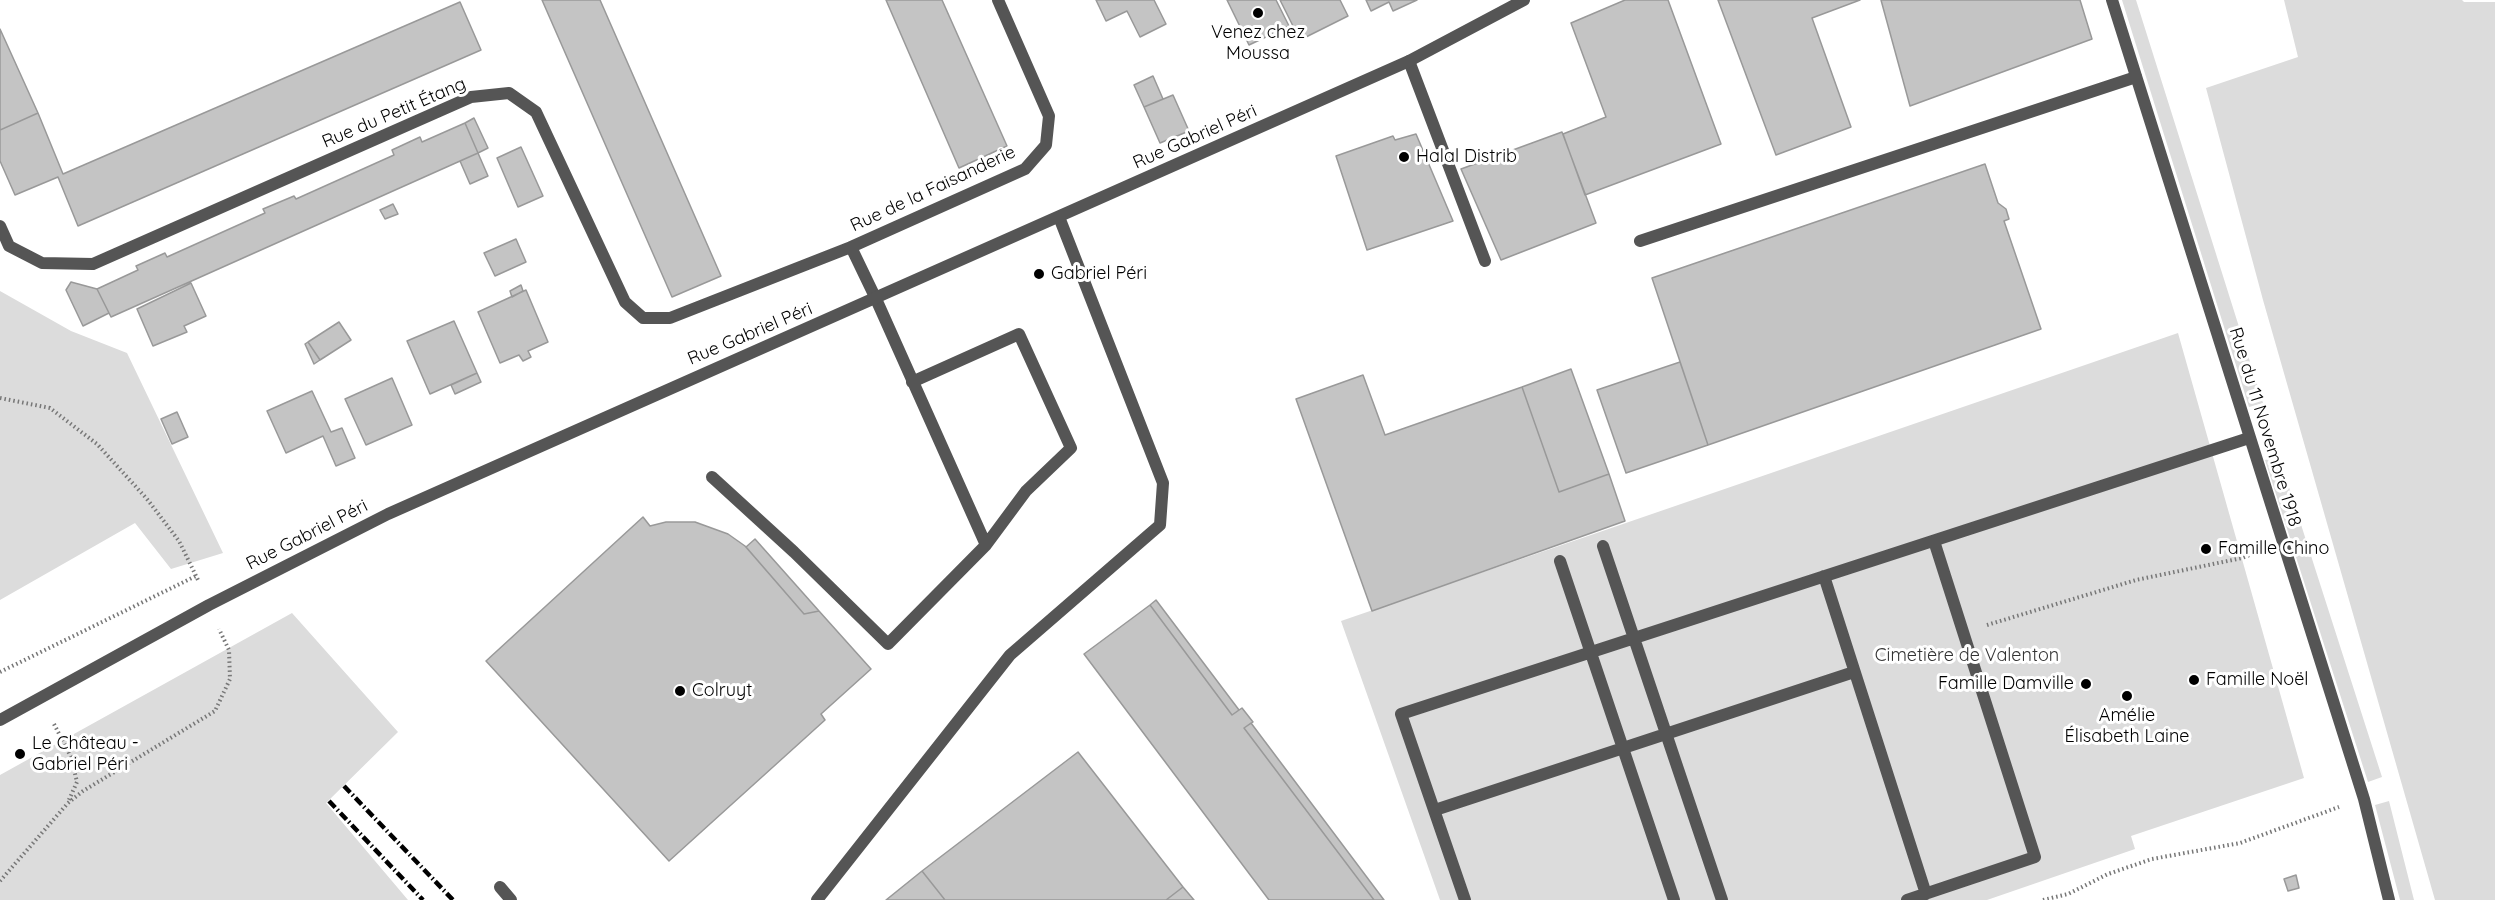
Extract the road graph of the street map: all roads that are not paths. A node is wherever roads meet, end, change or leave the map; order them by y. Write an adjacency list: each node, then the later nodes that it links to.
1 (998, 0): 9 (street, Rue de la Faisanderie)
2 (1524, 0): 4 (street, Rue Gabriel Péri)
3 (2112, 0): 5 (street, Rue du 11 Novembre 1918)
4 (1409, 61): 6 (street, Rue Gabriel Péri); 10 (street)
5 (2136, 77): 8 (street); 13 (street, Rue du 11 Novembre 1918)
6 (1059, 217): 11 (street, Rue Gabriel Péri); 30 (street)
7 (0, 226): 9 (street, Rue du Petit Étang)
8 (1640, 241)
9 (851, 247): 11 (street)
10 (1485, 261)
11 (876, 299): 12 (street); 23 (street, Rue Gabriel Péri)
12 (912, 382): 16 (street); 16 (street)
13 (2249, 438): 15 (street); 35 (street, Rue du 11 Novembre 1918)
14 (712, 477): 16 (street)
15 (1934, 541): 19 (street); 28 (street)
16 (986, 545)
17 (1603, 546): 20 (street)
18 (1560, 561): 21 (street)
19 (1824, 576): 20 (street); 22 (street)
20 (1633, 638): 21 (street); 24 (street)
21 (1590, 652): 25 (street); 26 (street)
22 (1854, 672): 24 (street); 28 (street)
23 (0, 720)
24 (1666, 734): 25 (street); 33 (street)
25 (1623, 748): 26 (street); 32 (street)
26 (1435, 810): 31 (street)
27 (500, 888): 29 (street)
28 (1926, 894): 34 (street)
29 (511, 900)
30 (817, 900)
31 (1465, 900)
32 (1674, 900)
33 (1722, 900)
34 (1907, 900)
35 (2389, 900)

